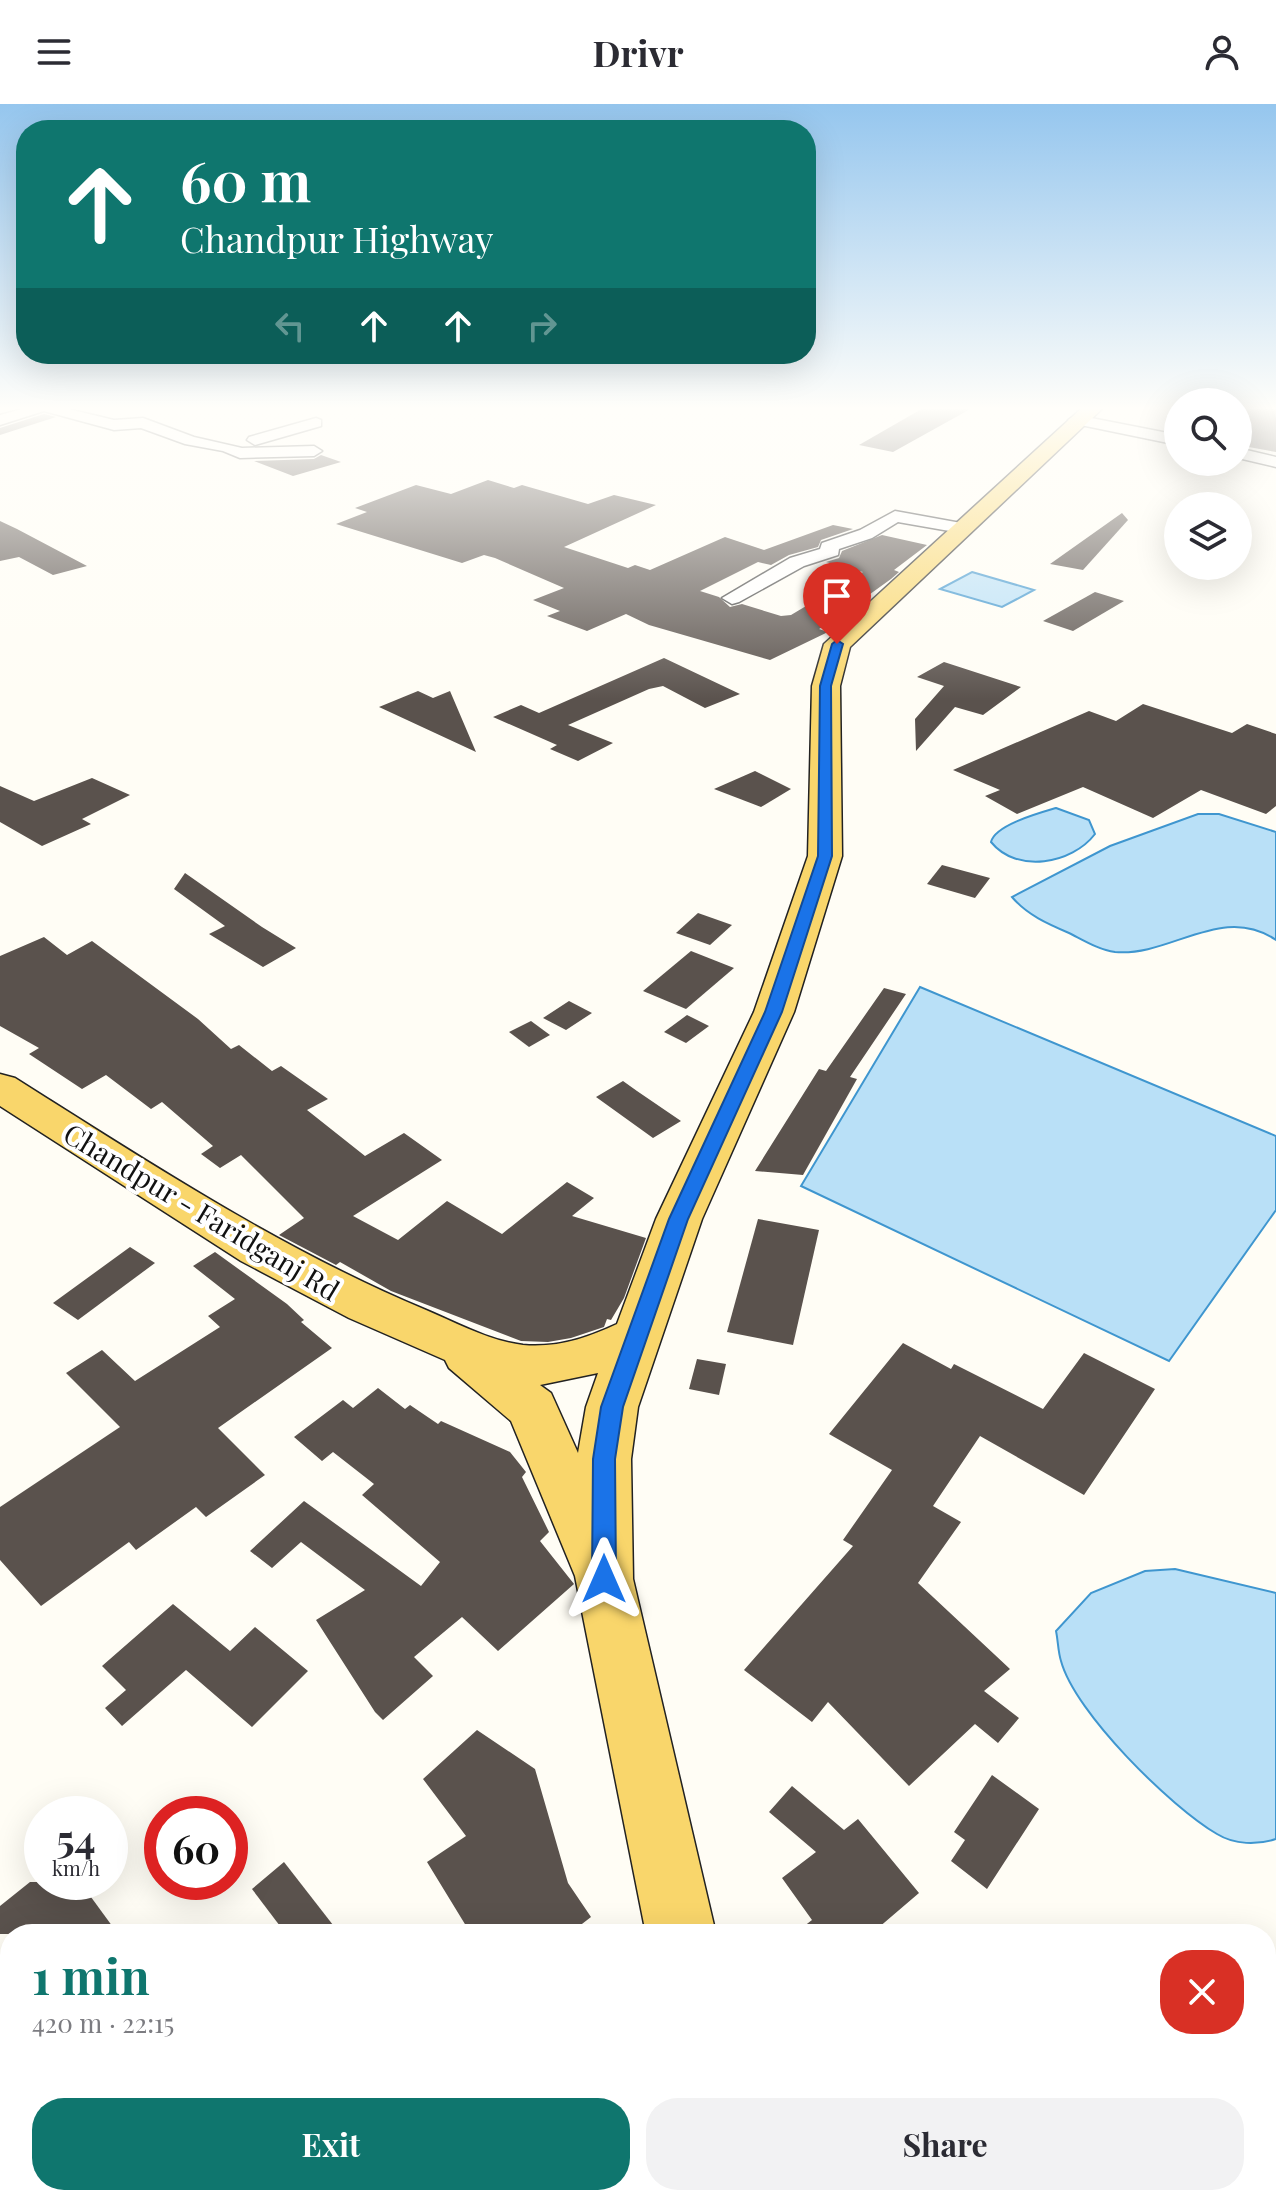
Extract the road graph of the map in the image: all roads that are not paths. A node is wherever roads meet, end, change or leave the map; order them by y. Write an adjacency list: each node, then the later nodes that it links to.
1 (986, 505): 2 (main road)
2 (961, 528): 3 (street); 5 (main road)
3 (732, 598)
4 (0, 1087): 6 (main road, Chandpur - Faridganj Rd)
5 (636, 1337): 6 (main road, Chandpur - Faridganj Rd); 7 (main road)
6 (453, 1342): 7 (main road)
7 (604, 1579): 8 (main road)
8 (679, 1924)

